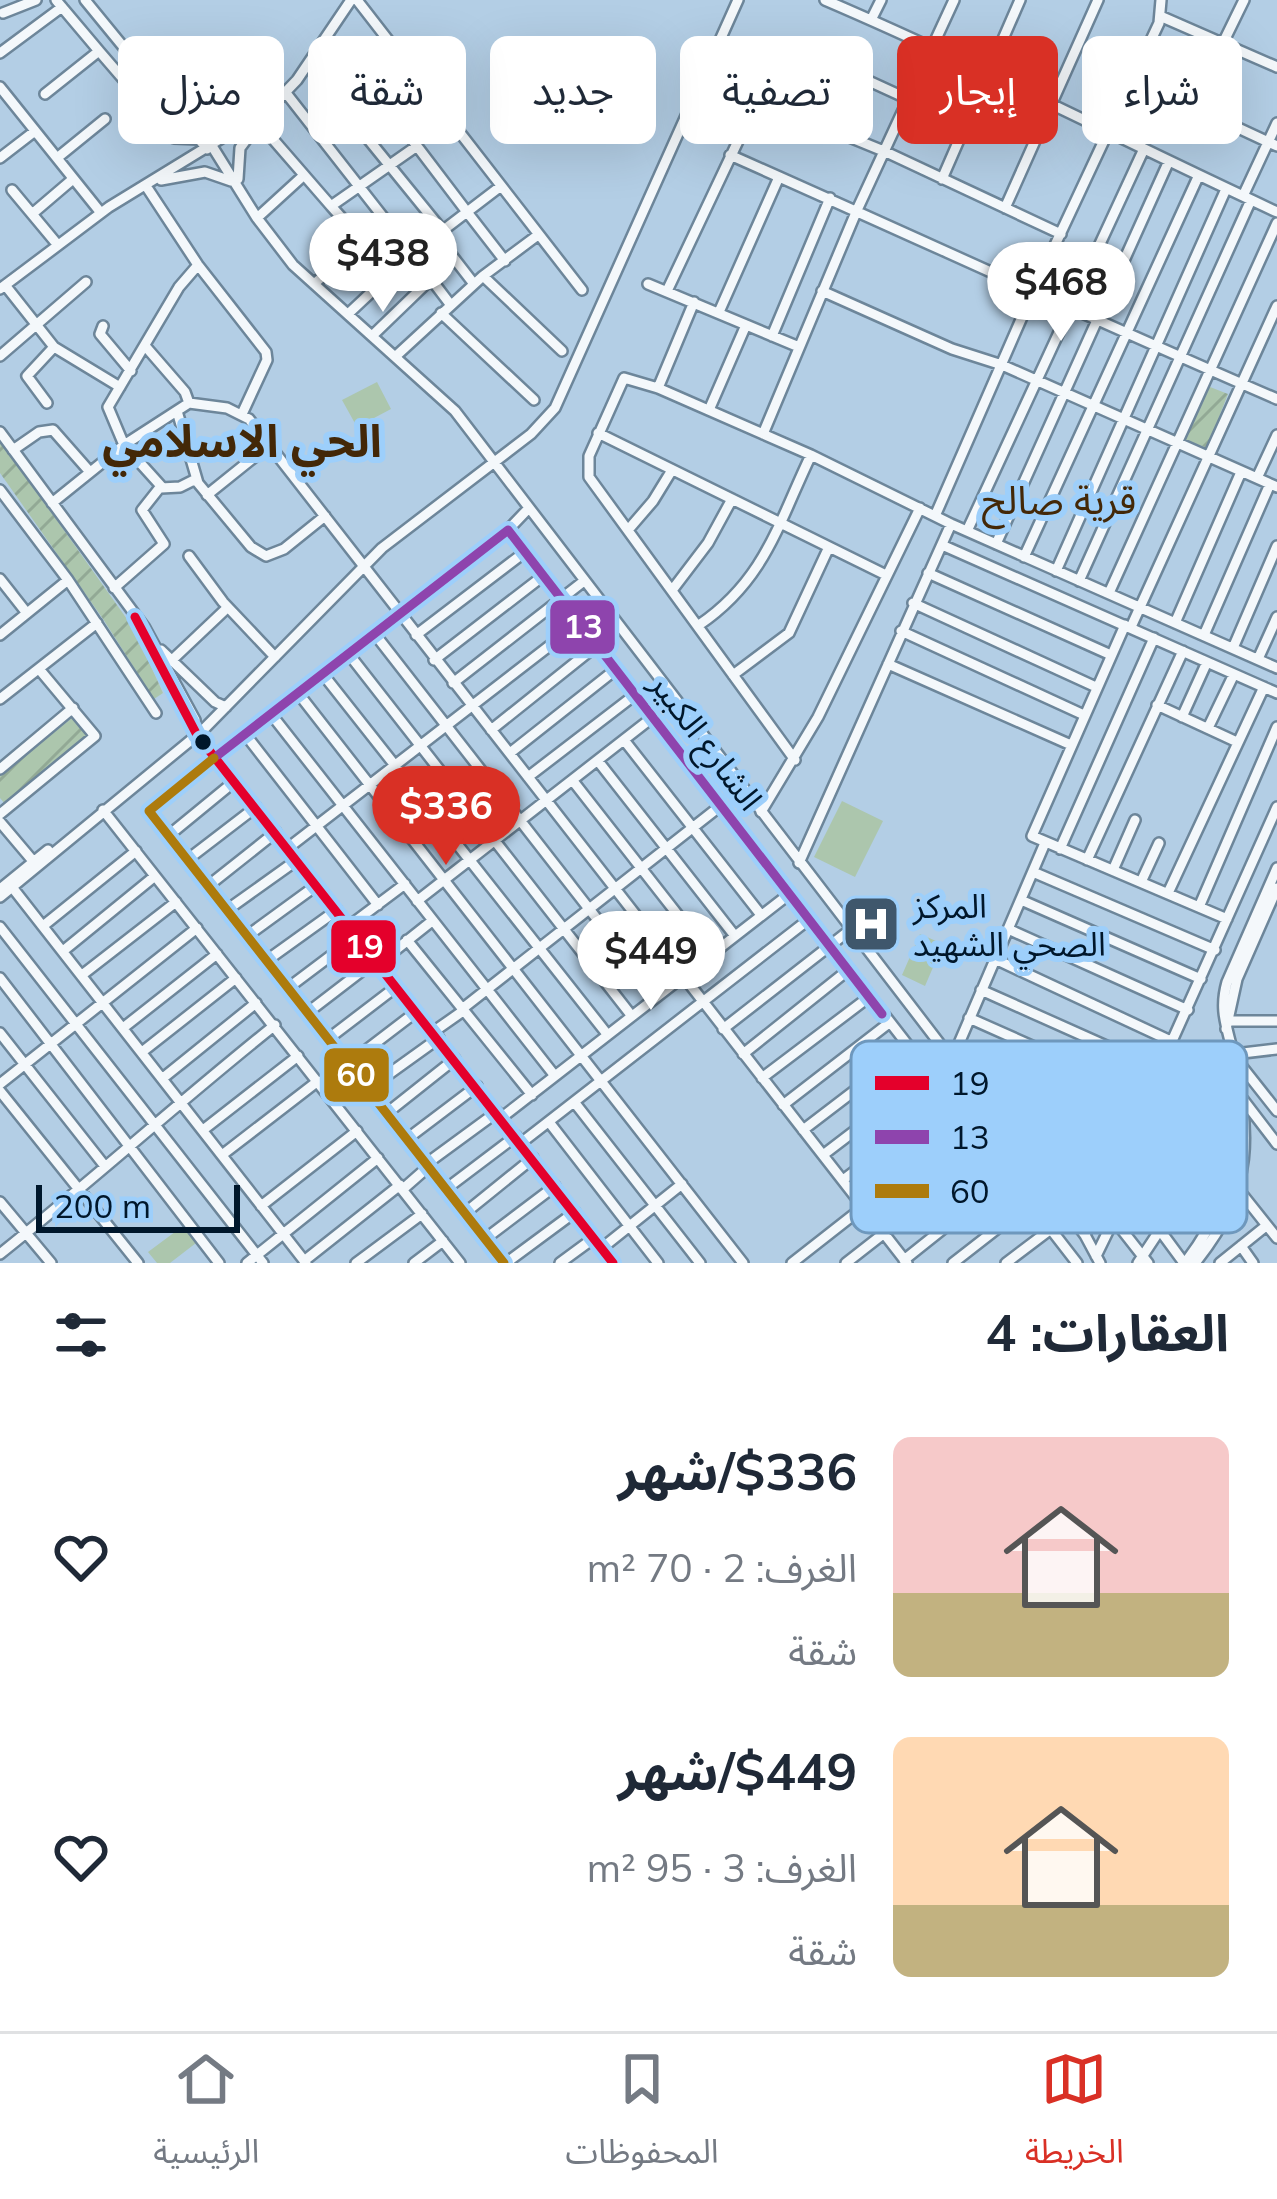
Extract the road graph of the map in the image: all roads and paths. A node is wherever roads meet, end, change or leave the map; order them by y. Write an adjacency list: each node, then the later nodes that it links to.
1 (36, 0): 12 (street)
2 (86, 0): 25 (street, الشارع الكبير)
3 (354, 0): 17 (street); 68 (street)
4 (738, 0): 18 (street)
5 (825, 0): 16 (street)
6 (880, 0): 16 (street)
7 (954, 0): 20 (street)
8 (1020, 0): 21 (street)
9 (1098, 0): 33 (street)
10 (1148, 0): 14 (street)
11 (1244, 0): 24 (street)
12 (22, 3): 15 (street)
13 (59, 4): 26 (street); 28 (street)
14 (1160, 7): 22 (street); 23 (street)
15 (4, 14)
16 (871, 20): 19 (street)
17 (329, 36)
18 (723, 36)
19 (905, 36)
20 (938, 36)
21 (1004, 36)
22 (1149, 36)
23 (1211, 36)
24 (1226, 36)
25 (118, 37)
26 (99, 51): 31 (street); 35 (street)
27 (1242, 51): 30 (street)
28 (0, 53)
29 (308, 65): 34 (street)
30 (1277, 67)
31 (118, 73)
32 (0, 87): 40 (street)
33 (1058, 89)
34 (286, 93): 69 (street)
35 (45, 94)
36 (105, 119): 58 (street)
37 (1277, 123): 52 (street)
38 (897, 126): 55 (street)
39 (1242, 130): 52 (street)
40 (35, 131): 57 (street); 58 (street)
41 (680, 134): 150 (street)
42 (209, 144): 66 (street); 67 (street, الشارع الكبير)
43 (244, 144): 67 (street)
44 (276, 144): 61 (street)
45 (372, 144): 60 (street)
46 (735, 144): 56 (street)
47 (867, 144): 55 (street)
48 (957, 144): 65 (street)
49 (1033, 144): 75 (street)
50 (1102, 144): 84 (street)
51 (1132, 144): 54 (street)
52 (1272, 144): 73 (street)
53 (417, 146): 60 (street); 77 (street)
54 (1143, 151): 59 (street); 103 (street)
55 (886, 152): 65 (street); 76 (street)
56 (730, 155): 62 (street); 97 (street)
57 (0, 158)
58 (57, 158): 64 (street)
59 (1168, 163): 63 (street); 107 (street)
60 (390, 167): 69 (street); 83 (street)
61 (303, 176): 74 (street); 81 (street)
62 (779, 177): 72 (street); 104 (street)
63 (1198, 177): 70 (street); 112 (street)
64 (74, 179): 79 (street); 80 (street)
65 (942, 179): 75 (street)
66 (151, 183): 67 (street); 79 (street); 89 (street)
67 (237, 183): 81 (street, الشارع الكبير)
68 (501, 186): 77 (street); 85 (street)
69 (358, 188): 74 (street); 87 (street)
70 (1226, 189): 73 (street); 117 (street)
71 (12, 190): 80 (street)
72 (830, 198): 76 (street); 113 (street)
73 (1247, 198): 78 (street); 121 (street)
74 (331, 206): 93 (street)
75 (1005, 208): 84 (street)
76 (857, 210): 98 (street); 99 (street)
77 (467, 212): 83 (street); 88 (street)
78 (1277, 212)
79 (100, 213): 86 (street)
80 (32, 214): 86 (street)
81 (257, 218): 93 (street, الشارع الكبير)
82 (1277, 223): 123 (street)
83 (439, 232): 87 (street); 91 (street)
84 (1061, 234): 99 (street)
85 (538, 235): 88 (street); 96 (street)
86 (57, 244): 95 (street)
87 (412, 254): 90 (street); 106 (street)
88 (505, 261): 91 (street)
89 (198, 265): 115 (street); 137 (street)
90 (431, 279): 101 (street); 111 (street)
91 (478, 280): 101 (street); 118 (street)
92 (86, 282): 109 (street)
93 (314, 284): 106 (street, الشارع الكبير)
94 (648, 284): 97 (street)
95 (2, 287): 109 (street)
96 (582, 290)
97 (667, 291): 100 (street)
98 (822, 291): 116 (street); 122 (street)
99 (1034, 292): 103 (street); 122 (street)
100 (694, 302): 104 (street); 128 (street)
101 (450, 304): 105 (street)
102 (1277, 306): 126 (street)
103 (1071, 310): 107 (street); 125 (street)
104 (719, 312): 108 (street)
105 (441, 313): 120 (street); 131 (street)
106 (348, 314): 111 (street, الشارع الكبير)
107 (1096, 322): 112 (street); 129 (street)
108 (746, 325): 113 (street); 135 (street)
109 (37, 326): 114 (street); 119 (street)
110 (103, 326): 124 (street)
111 (373, 335): 120 (street, الشارع الكبير)
112 (1125, 335): 117 (street); 134 (street)
113 (772, 336): 116 (street)
114 (54, 347): 127 (street); 133 (street)
115 (146, 347): 124 (street); 132 (street)
116 (799, 347): 142 (street)
117 (1155, 347): 121 (street); 138 (street)
118 (562, 351)
119 (0, 356)
120 (396, 356): 150 (street, الشارع الكبير)
121 (1180, 357): 123 (street); 139 (street)
122 (1002, 364): 125 (street); 165 (street)
123 (1211, 370): 126 (street); 144 (street)
124 (131, 371): 127 (street)
125 (1035, 379): 129 (street); 170 (street)
126 (1241, 384): 130 (street); 149 (street)
127 (120, 387): 145 (street)
128 (658, 388): 135 (street); 141 (street)
129 (1064, 392): 134 (street); 172 (street)
130 (1277, 399)
131 (534, 400)
132 (189, 403): 136 (street); 137 (street)
133 (46, 404)
134 (1094, 406): 138 (street); 177 (street)
135 (709, 410): 142 (street)
136 (176, 411): 145 (street); 155 (street)
137 (242, 414): 146 (street)
138 (1121, 418): 139 (street); 179 (street)
139 (1148, 429): 144 (street); 186 (street)
140 (0, 432): 147 (street)
141 (598, 433): 151 (street); 169 (street)
142 (764, 434): 148 (street)
143 (1277, 435): 154 (street)
144 (1178, 443): 149 (street); 189 (street)
145 (124, 445): 152 (street); 157 (street)
146 (268, 446): 159 (street); 164 (street)
147 (13, 450): 152 (street); 161 (street)
148 (811, 455): 163 (street); 166 (street)
149 (1209, 456): 153 (street); 192 (street)
150 (494, 462): 162 (street, الشارع الكبير); 178 (street)
151 (672, 470): 160 (street); 169 (street)
152 (90, 472): 161 (street)
153 (1241, 472): 154 (street); 198 (street)
154 (1256, 478): 156 (street)
155 (196, 479): 157 (street); 159 (street)
156 (1274, 486): 207 (street)
157 (161, 488): 187 (street)
158 (0, 490): 184 (street)
159 (207, 495): 164 (street)
160 (732, 499): 166 (street); 188 (street)
161 (52, 503): 187 (street)
162 (529, 508): 168 (street); 185 (street, الشارع الكبير)
163 (920, 508): 165 (street); 181 (street)
164 (325, 516): 178 (street)
165 (935, 516): 167 (street)
166 (779, 521): 174 (street); 201 (street)
167 (951, 524): 170 (street); 171 (street)
168 (508, 530): 175 (street); 195 (street)
169 (628, 530): 188 (street)
170 (967, 531): 172 (street)
171 (942, 544): 180 (street); 202 (street)
172 (996, 544): 177 (street)
173 (1277, 546): 211 (street)
174 (829, 547): 181 (street); 226 (street)
175 (525, 552): 182 (street); 206 (street)
176 (189, 556): 193 (street)
177 (1024, 557): 179 (street)
178 (365, 564): 195 (street); 215 (street)
179 (1056, 571): 186 (street)
180 (928, 573): 191 (street); 214 (street)
181 (886, 574): 255 (street)
182 (543, 576): 190 (street); 217 (street)
183 (0, 579): 194 (street)
184 (68, 580): 194 (street); 199 (street)
185 (584, 580): 190 (street); 269 (street, الشارع الكبير)
186 (1079, 580): 189 (street)
187 (114, 588): 196 (street)
188 (673, 589): 201 (street)
189 (1109, 593): 192 (street)
190 (561, 598): 200 (street); 227 (street)
191 (914, 603): 203 (street); 228 (street)
192 (1140, 607): 198 (street); 202 (street)
193 (227, 608): 215 (street); 218 (street)
194 (26, 612): 205 (street)
195 (399, 614): 204 (street); 206 (street)
196 (134, 617): 209 (street); 246 (street)
197 (1277, 617): 216 (street)
198 (1174, 622): 207 (street)
199 (97, 623): 222 (street); 238 (street)
200 (579, 623): 210 (street); 236 (street)
201 (699, 625): 226 (street)
202 (1128, 626): 208 (street); 214 (street)
203 (901, 631): 220 (street); 240 (street)
204 (374, 633): 213 (street); 243 (street)
205 (0, 635)
206 (416, 635): 217 (street)
207 (1204, 635): 211 (street)
208 (1154, 638): 212 (street); 283 (street)
209 (153, 641): 218 (street); 246 (street)
210 (596, 646): 223 (street); 247 (street)
211 (1233, 648): 216 (street)
212 (1183, 651): 219 (street); 234 (street)
213 (348, 653): 224 (street); 252 (street)
214 (1111, 655): 228 (street)
215 (275, 657): 235 (street)
216 (1258, 659): 221 (street)
217 (434, 660): 227 (street)
218 (171, 661): 235 (street)
219 (1207, 662): 225 (street); 242 (street)
220 (888, 664): 251 (street); 290 (street)
221 (1277, 668)
222 (39, 669): 233 (street); 237 (street)
223 (615, 670): 232 (street); 253 (street)
224 (322, 673): 230 (street); 257 (street)
225 (1234, 674): 229 (street); 245 (street)
226 (733, 675): 255 (street)
227 (452, 683): 236 (street)
228 (1096, 686): 240 (street)
229 (1264, 687): 231 (street); 250 (street)
230 (298, 693): 239 (street); 262 (street)
231 (1277, 693)
232 (636, 694): 241 (street); 259 (street)
233 (1, 696)
234 (1157, 705): 242 (street); 288 (street)
235 (226, 706): 246 (street)
236 (470, 706): 243 (street); 247 (street)
237 (73, 708): 258 (street); 270 (street)
238 (156, 713)
239 (271, 714): 248 (street); 264 (street)
240 (1084, 715): 251 (street)
241 (653, 717): 249 (street); 267 (street)
242 (1182, 717): 245 (street)
243 (446, 725): 252 (street); 271 (street)
244 (1277, 727): 311 (street)
245 (1208, 728): 250 (street)
246 (200, 730): 254 (street); 268 (street)
247 (491, 730): 253 (street)
248 (245, 734): 254 (street); 273 (street)
249 (624, 740): 256 (street); 274 (street)
250 (1237, 742): 305 (street)
251 (1071, 745): 278 (street)
252 (421, 746): 257 (street); 277 (street)
253 (509, 753): 259 (street)
254 (216, 756): 260 (street); 276 (street)
255 (795, 760): 269 (street)
256 (598, 761): 261 (street); 282 (street)
257 (396, 766): 262 (street); 287 (street)
258 (0, 769)
259 (528, 777): 263 (street)
260 (232, 778): 266 (street); 276 (street)
261 (573, 781): 263 (street); 292 (street)
262 (370, 786): 264 (street); 297 (street)
263 (546, 803): 271 (street); 302 (street)
264 (343, 806): 273 (street); 299 (street)
265 (1277, 806): 315 (street)
266 (256, 807): 275 (street); 285 (street)
267 (719, 807): 274 (street); 291 (street)
268 (102, 809): 284 (street); 289 (street); 304 (street)
269 (761, 812): 280 (street, الشارع الكبير)
270 (0, 818): 289 (street)
271 (520, 820): 277 (street); 312 (street)
272 (1135, 820): 294 (street)
273 (316, 826): 281 (street); 310 (street)
274 (692, 828): 282 (street); 316 (street)
275 (276, 832): 281 (street); 301 (street)
276 (168, 836): 285 (street)
277 (495, 840): 287 (street); 323 (street)
278 (1045, 843): 283 (street); 295 (street)
279 (1159, 843): 298 (street)
280 (787, 847): 290 (street, الشارع الكبير); 291 (street)
281 (288, 848): 286 (street)
282 (667, 848): 292 (street); 327 (street)
283 (1060, 849): 288 (street)
284 (136, 851): 296 (street); 321 (street)
285 (188, 860): 301 (street)
286 (297, 860): 300 (street); 313 (street)
287 (470, 860): 297 (street); 331 (street)
288 (1087, 860): 294 (street)
289 (33, 861): 304 (street)
290 (799, 862): 325 (street, الشارع الكبير)
291 (765, 864): 306 (street)
292 (642, 868): 302 (street); 335 (street)
293 (1277, 868): 317 (street)
294 (1113, 870): 298 (street)
295 (1033, 872): 307 (street); 332 (street)
296 (155, 876): 309 (street); 333 (street)
297 (444, 880): 308 (street); 339 (street)
298 (1141, 882): 305 (street)
299 (405, 884): 308 (street); 310 (street)
300 (317, 885): 314 (street); 328 (street)
301 (208, 886): 313 (street)
302 (615, 888): 312 (street); 342 (street)
303 (1277, 888): 364 (street)
304 (4, 891): 321 (street)
305 (1168, 893): 311 (street)
306 (788, 895): 316 (street); 318 (street)
307 (1021, 900): 324 (street); 345 (street)
308 (417, 901): 319 (street)
309 (176, 902): 322 (street); 341 (street)
310 (378, 904): 326 (street)
311 (1199, 907): 315 (street)
312 (589, 909): 323 (street); 350 (street)
313 (227, 910): 328 (street)
314 (337, 910): 326 (street); 337 (street)
315 (1229, 914): 317 (street); 332 (street)
316 (761, 915): 327 (street)
317 (1254, 919): 364 (street)
318 (808, 920): 330 (street); 353 (street)
319 (432, 921): 329 (street); 349 (street)
320 (0, 926): 362 (street)
321 (43, 926): 333 (street)
322 (197, 928): 334 (street); 352 (street)
323 (565, 928): 331 (street); 359 (street)
324 (1008, 929): 336 (street); 356 (street)
325 (850, 930): 330 (street); 374 (street, الشارع الكبير)
326 (353, 931): 338 (street); 347 (street)
327 (735, 936): 335 (street)
328 (247, 937): 337 (street)
329 (407, 940): 338 (street); 355 (street)
330 (829, 947): 340 (street); 367 (street)
331 (541, 949): 339 (street); 369 (street)
332 (1215, 950): 345 (street)
333 (63, 951): 341 (street)
334 (217, 954): 344 (street); 366 (street)
335 (710, 956): 342 (street)
336 (995, 959): 348 (street); 378 (street)
337 (266, 961): 347 (street)
338 (377, 962): 346 (street); 358 (street)
339 (514, 970): 349 (street); 385 (street)
340 (848, 971): 351 (street); 384 (street)
341 (82, 975): 352 (street)
342 (683, 976): 350 (street); 353 (street)
343 (0, 978): 381 (street)
344 (236, 978): 354 (street); 382 (street)
345 (1202, 979): 356 (street)
346 (396, 987): 357 (street); 371 (street)
347 (287, 988): 358 (street)
348 (981, 989): 360 (street); 377 (street)
349 (486, 990): 355 (street); 391 (street)
350 (657, 996): 359 (street)
351 (869, 998): 363 (street); 393 (street)
352 (103, 1002): 362 (street); 366 (street)
353 (702, 1002): 367 (street); 394 (street)
354 (256, 1003): 365 (street); 392 (street)
355 (462, 1010): 370 (street); 400 (street)
356 (1188, 1010): 379 (street)
357 (416, 1012): 370 (street); 389 (street)
358 (308, 1013): 371 (street)
359 (631, 1015): 369 (street)
360 (969, 1018): 375 (street); 376 (street)
361 (1277, 1021): 364 (street)
362 (76, 1022): 381 (street); 409 (street)
363 (889, 1023): 372 (street); 373 (street)
364 (1226, 1023): 380 (street)
365 (274, 1025): 386 (street); 401 (street)
366 (123, 1028): 382 (street)
367 (722, 1029): 384 (street)
368 (0, 1033): 388 (street)
369 (607, 1034): 385 (street)
370 (436, 1035): 387 (street); 398 (street)
371 (328, 1040): 389 (street)
372 (866, 1041)
373 (903, 1041)
374 (935, 1041)
375 (959, 1041)
376 (1021, 1041)
377 (1096, 1041)
378 (1161, 1041)
379 (1173, 1041)
380 (1230, 1041)
381 (50, 1043): 388 (street); 418 (street)
382 (142, 1052): 392 (street)
383 (851, 1052): 404 (street)
384 (742, 1054): 393 (street)
385 (580, 1055): 391 (street); 394 (street)
386 (298, 1056): 395 (street); 411 (street)
387 (455, 1059): 396 (street); 407 (street)
388 (25, 1064): 397 (street); 424 (street)
389 (349, 1065): 395 (street); 398 (street)
390 (1247, 1071): 406 (street)
391 (555, 1076): 400 (street)
392 (163, 1078): 401 (street)
393 (762, 1078): 404 (street)
394 (601, 1081): 402 (street); 428 (street)
395 (320, 1083): 413 (street); 420 (street)
396 (476, 1086): 408 (street); 415 (street)
397 (0, 1087): 403 (street)
398 (368, 1089): 407 (street)
399 (851, 1093): 412 (street)
400 (532, 1095): 408 (street)
401 (180, 1101): 409 (street); 411 (street)
402 (574, 1102): 410 (street); 437 (street)
403 (4, 1104): 433 (street)
404 (783, 1105): 412 (street)
405 (1247, 1107): 417 (street)
406 (1277, 1111)
407 (386, 1114): 415 (street)
408 (499, 1115): 416 (street); 425 (street)
409 (154, 1122): 418 (street); 464 (street)
410 (549, 1122): 416 (street); 442 (street)
411 (203, 1130): 420 (street)
412 (803, 1130): 421 (street)
413 (357, 1131): 422 (street); 436 (street)
414 (851, 1134): 421 (street)
415 (407, 1139): 425 (street)
416 (518, 1140): 423 (street); 431 (street)
417 (1277, 1143): 419 (street)
418 (129, 1144): 424 (street); 473 (street)
419 (1247, 1144)
420 (221, 1155): 436 (street)
421 (823, 1155): 427 (street)
422 (378, 1158): 430 (street); 445 (street)
423 (533, 1159): 429 (street); 439 (street)
424 (104, 1165): 433 (street)
425 (427, 1165): 430 (street); 431 (street)
426 (851, 1174): 427 (street)
427 (843, 1180): 432 (street)
428 (682, 1184): 437 (street); 481 (street)
429 (555, 1186): 438 (street); 459 (street)
430 (401, 1187): 440 (street); 468 (street)
431 (446, 1189): 439 (street)
432 (851, 1190)
433 (79, 1191): 444 (street); 472 (street)
434 (1247, 1201): 443 (street)
435 (0, 1202): 444 (street)
436 (261, 1206): 445 (street)
437 (654, 1206): 442 (street); 480 (street)
438 (575, 1212): 457 (street); 477 (street)
439 (465, 1213): 459 (street)
440 (422, 1214): 460 (street); 474 (street)
441 (851, 1217): 482 (street)
442 (629, 1226): 462 (street); 479 (street)
443 (1266, 1226): 458 (street); 461 (street)
444 (26, 1233): 463 (street); 471 (street)
445 (282, 1233): 464 (street); 468 (street)
446 (884, 1233): 470 (street); 483 (street)
447 (939, 1233): 470 (street)
448 (991, 1233): 484 (street)
449 (1046, 1233): 485 (street)
450 (1053, 1233): 466 (street)
451 (1124, 1233): 467 (street)
452 (1160, 1233): 467 (street)
453 (1162, 1233): 486 (street)
454 (1206, 1233): 486 (street)
455 (1217, 1233): 487 (street)
456 (1085, 1235): 465 (street, الشارع الكبير)
457 (594, 1238): 462 (street); 478 (street)
458 (1277, 1238)
459 (485, 1239): 477 (street)
460 (442, 1241): 475 (street); 476 (street)
461 (1241, 1246): 488 (street); 489 (street)
462 (602, 1248): 469 (street)
463 (0, 1254)
464 (256, 1260)
465 (1098, 1260)
466 (1069, 1261)
467 (1144, 1261)
468 (305, 1262)
469 (611, 1262)
470 (904, 1262)
471 (51, 1263)
472 (138, 1263)
473 (219, 1263)
474 (356, 1263)
475 (414, 1263)
476 (460, 1263)
477 (505, 1263)
478 (560, 1263)
479 (658, 1263)
480 (700, 1263)
481 (743, 1263)
482 (792, 1263)
483 (846, 1263)
484 (952, 1263)
485 (1006, 1263)
486 (1185, 1263)
487 (1195, 1263)
488 (1220, 1263)
489 (1253, 1263)

